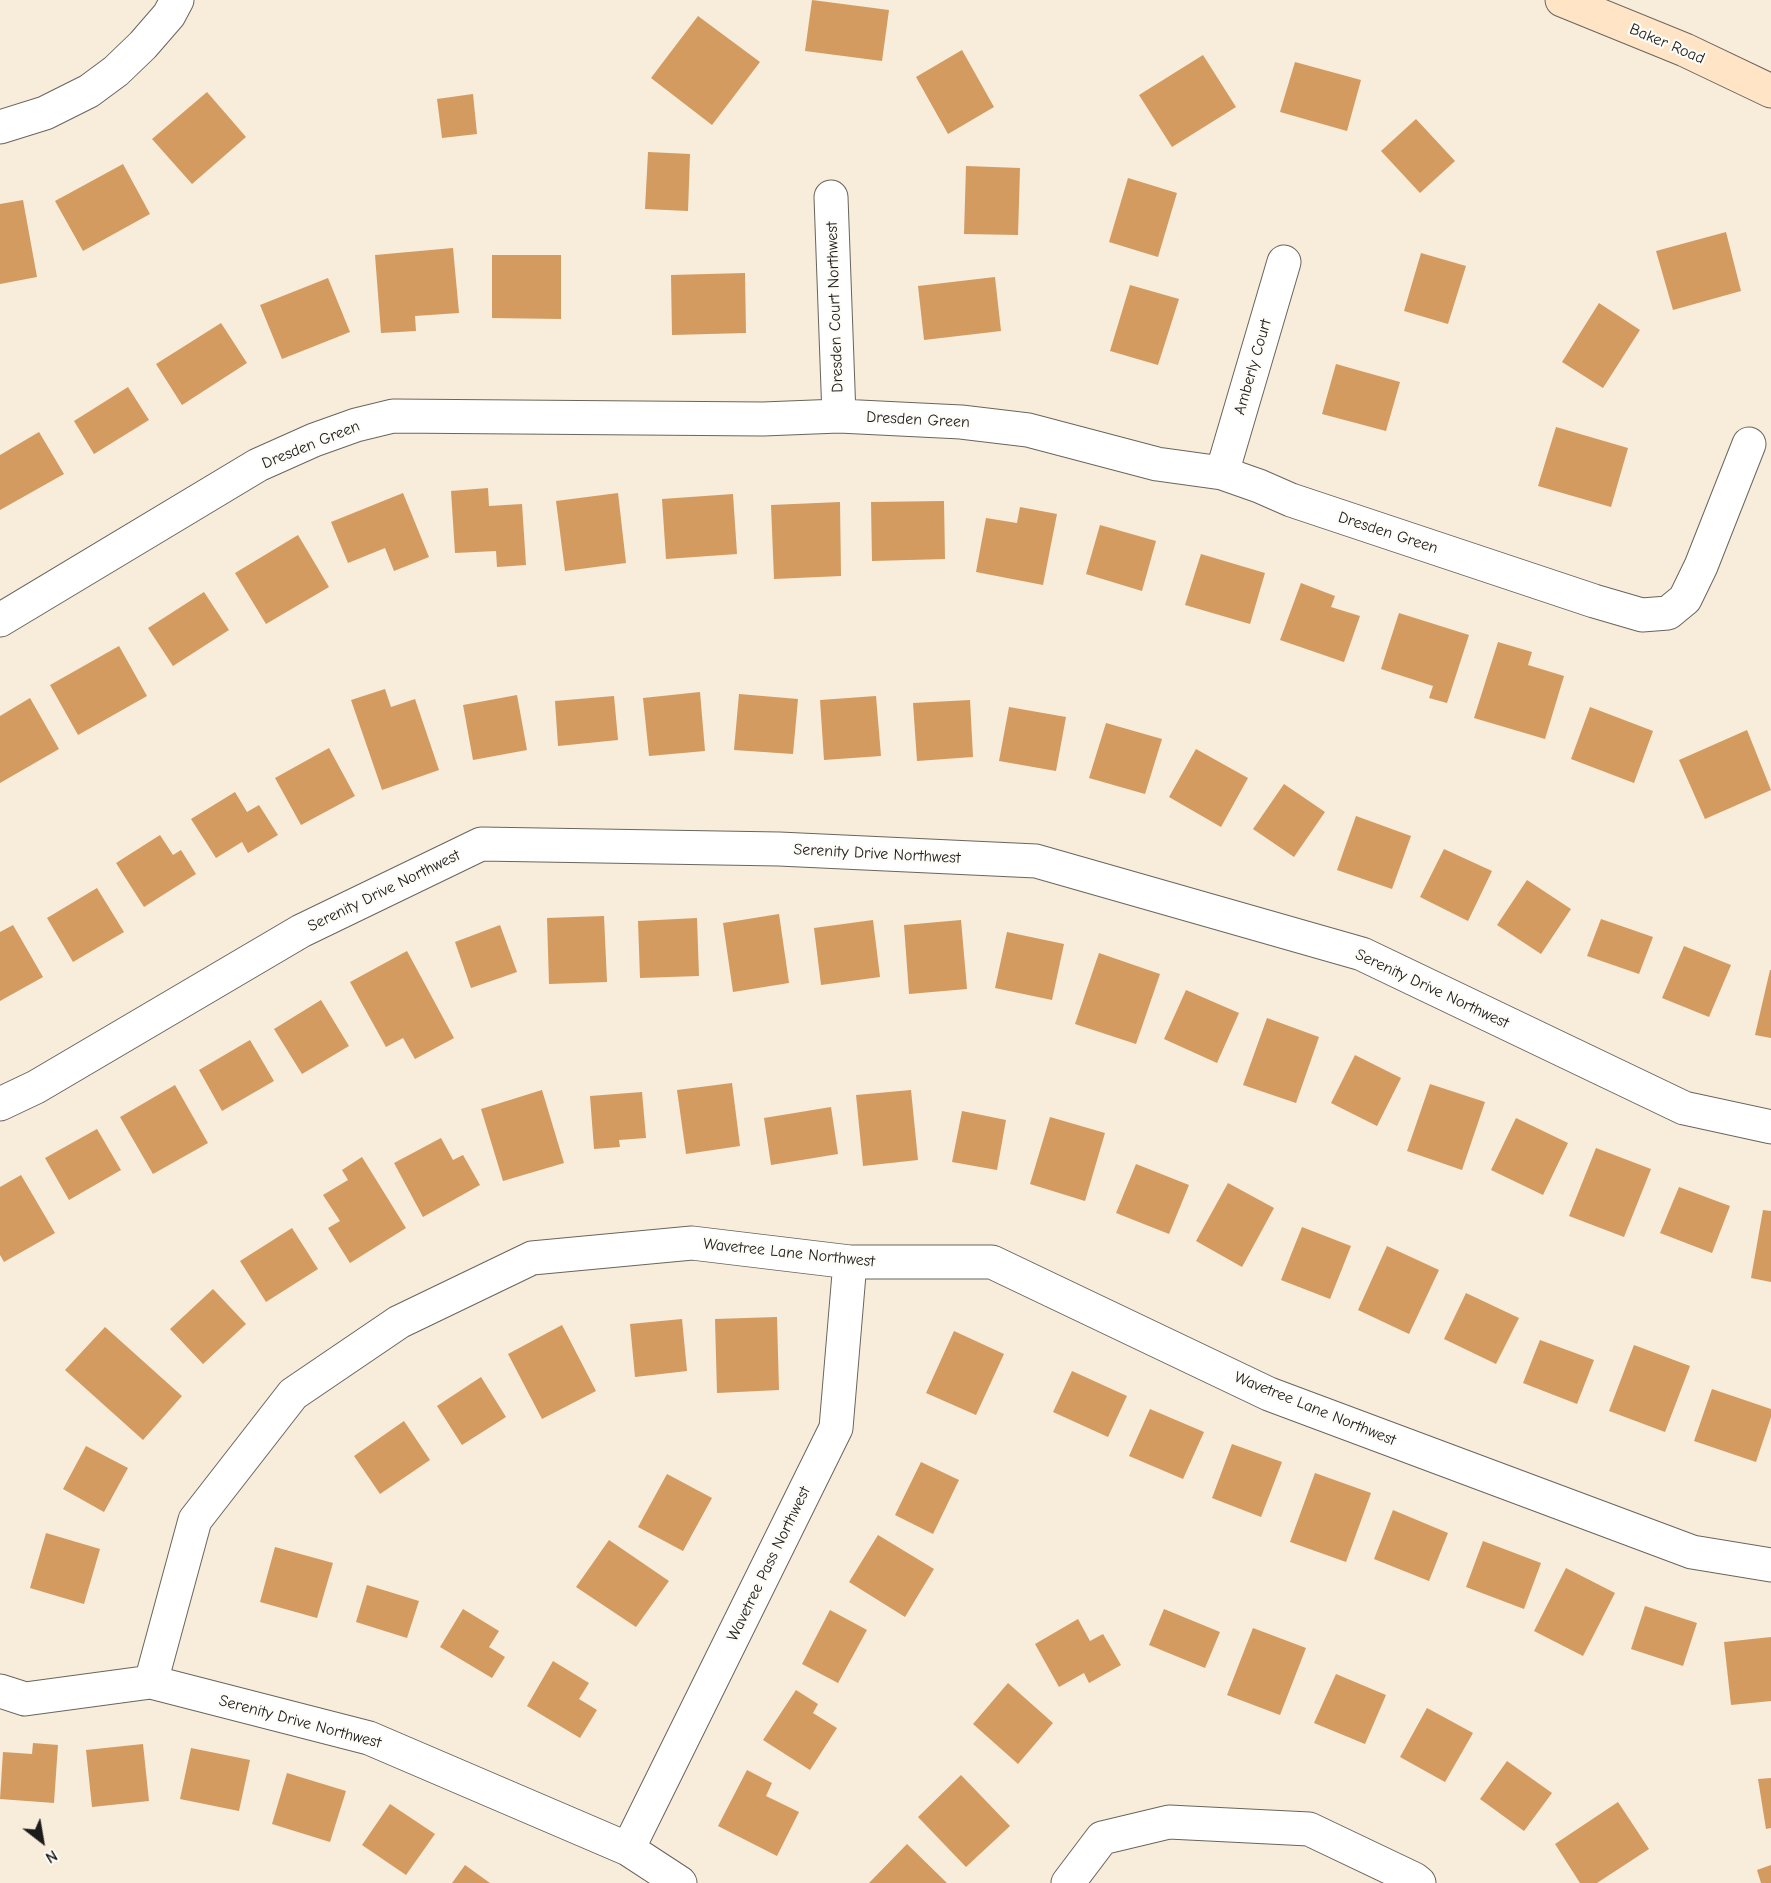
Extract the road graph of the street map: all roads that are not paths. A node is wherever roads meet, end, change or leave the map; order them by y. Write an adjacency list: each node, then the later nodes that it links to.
1 (177, 0): 4 (street)
2 (1562, 0): 3 (main road, Baker Road)
3 (1771, 91)
4 (0, 127)
5 (831, 197): 7 (street, Dresden Court Northwest)
6 (1284, 262): 9 (street, Amberly Court)
7 (839, 416): 9 (street, Dresden Green); 10 (street, Dresden Green)
8 (1749, 444): 9 (street, Dresden Green)
9 (1222, 473)
10 (0, 620)
11 (0, 1104): 12 (street, Serenity Drive Northwest)
12 (1771, 1127)
13 (850, 1262): 14 (street, Wavetree Lane Northwest); 15 (street, Wavetree Lane Northwest); 17 (street, Wavetree Pass Northwest)
14 (1771, 1565)
15 (151, 1682): 16 (street, Serenity Drive Northwest); 17 (street, Serenity Drive Northwest)
16 (0, 1692)
17 (628, 1849): 18 (street, Serenity Drive Northwest)
18 (680, 1883)
19 (1068, 1883): 20 (street)
20 (1419, 1883)

